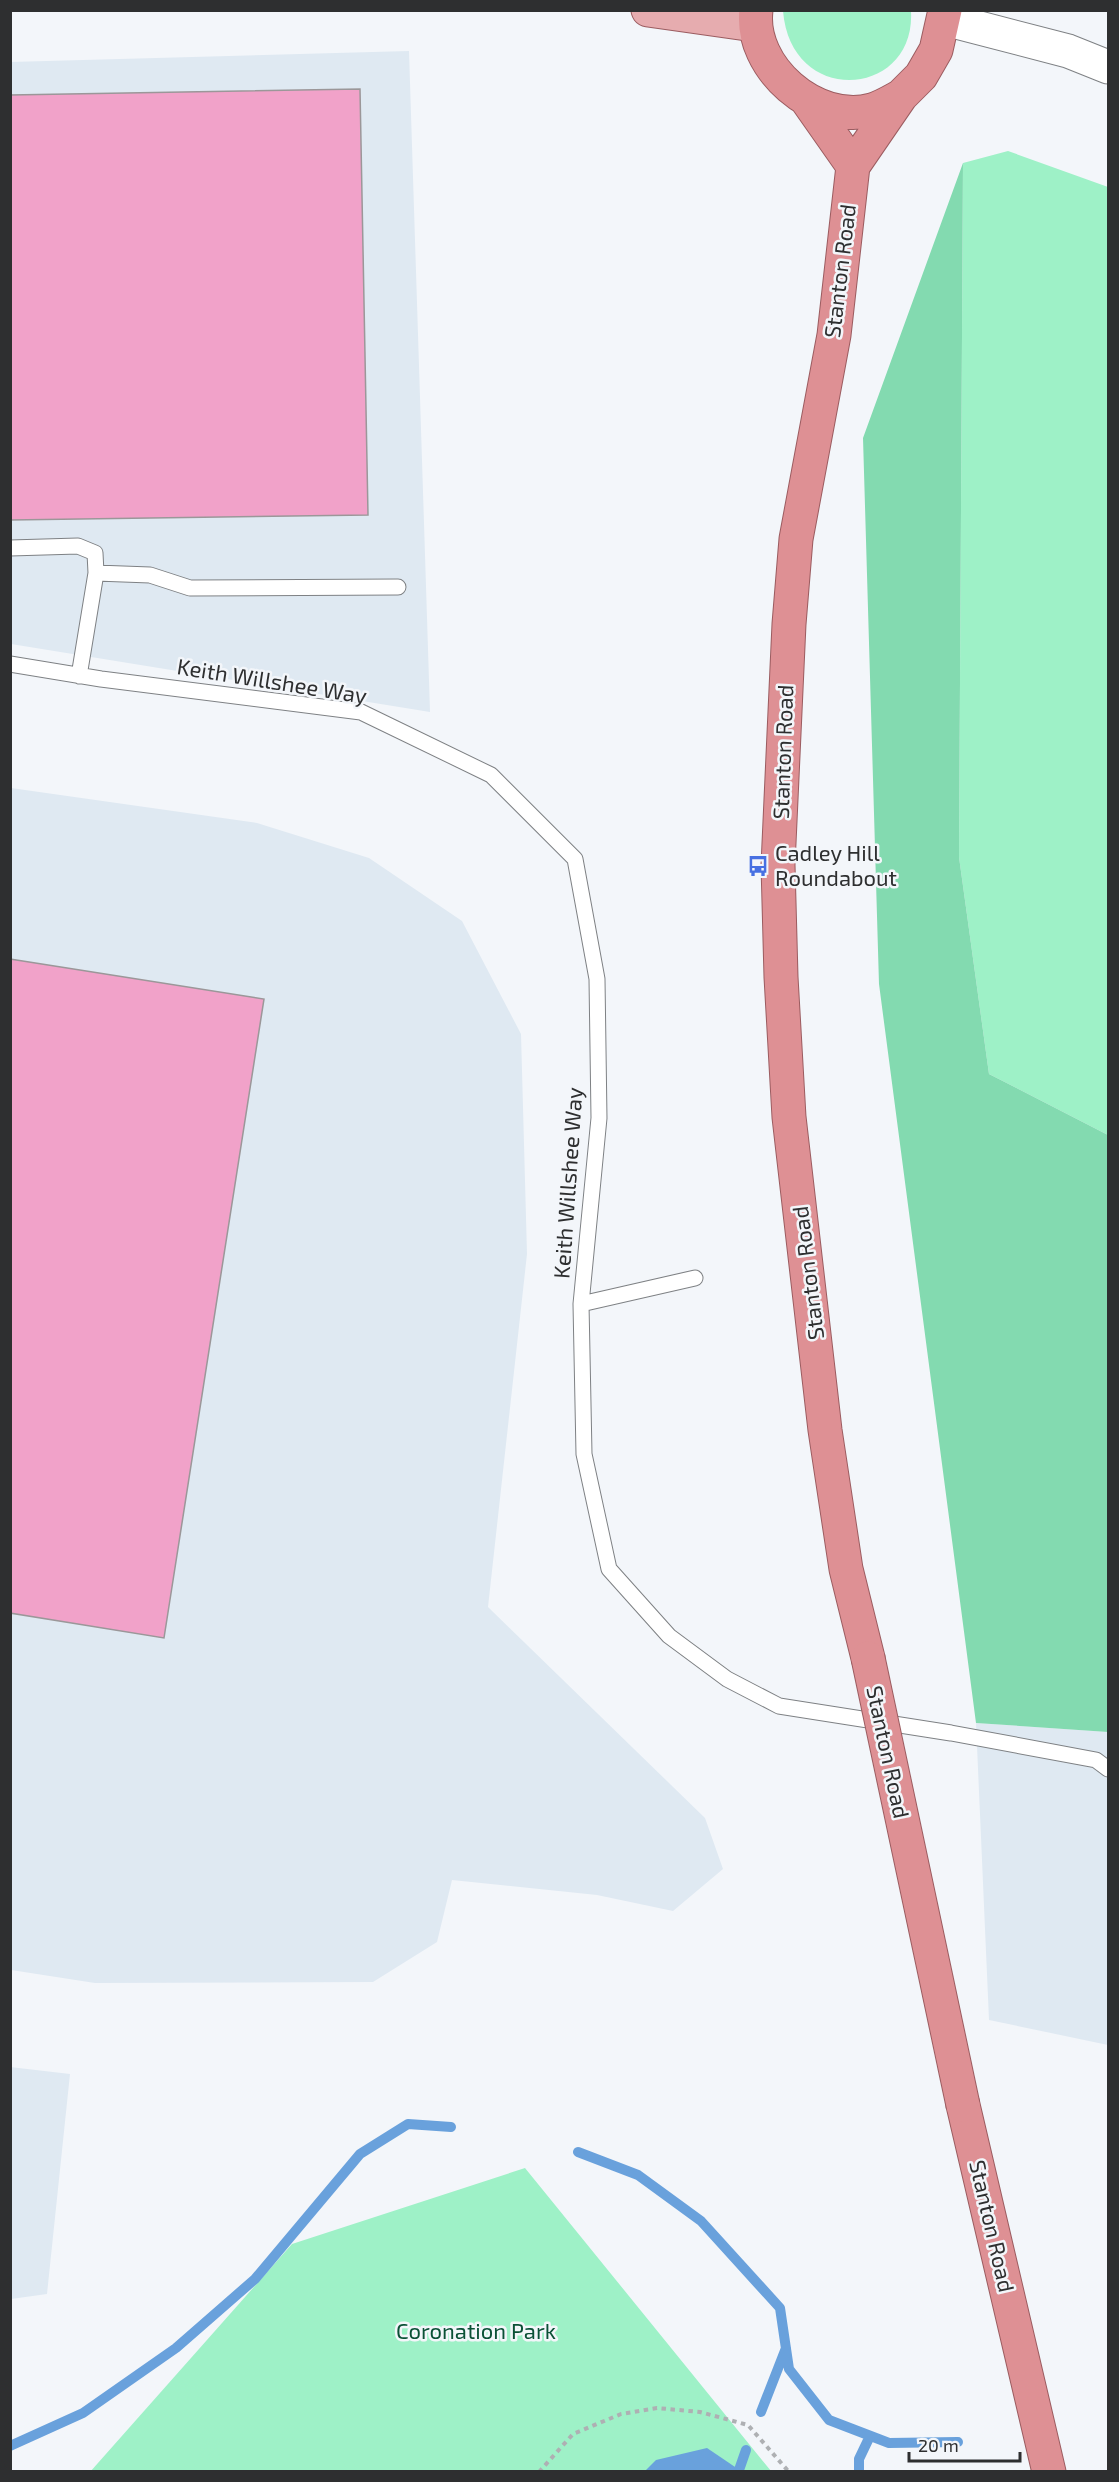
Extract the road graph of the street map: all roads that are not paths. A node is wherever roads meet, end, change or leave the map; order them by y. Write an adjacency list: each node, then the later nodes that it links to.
1 (648, 10): 3 (main road)
2 (945, 15): 4 (street); 5 (highway)
3 (755, 18): 6 (highway)
4 (1108, 67)
5 (901, 96): 6 (highway); 7 (highway)
6 (806, 99): 7 (highway)
7 (853, 166): 16 (highway, Stanton Road, bridge)
8 (10, 548): 9 (lane)
9 (96, 573): 10 (lane); 12 (lane)
10 (398, 587)
11 (10, 664): 12 (lane, Keith Willshee Way)
12 (79, 676): 14 (lane, Keith Willshee Way)
13 (695, 1278): 14 (lane)
14 (581, 1304): 15 (lane, Keith Willshee Way)
15 (1108, 1769)
16 (1049, 2472)

